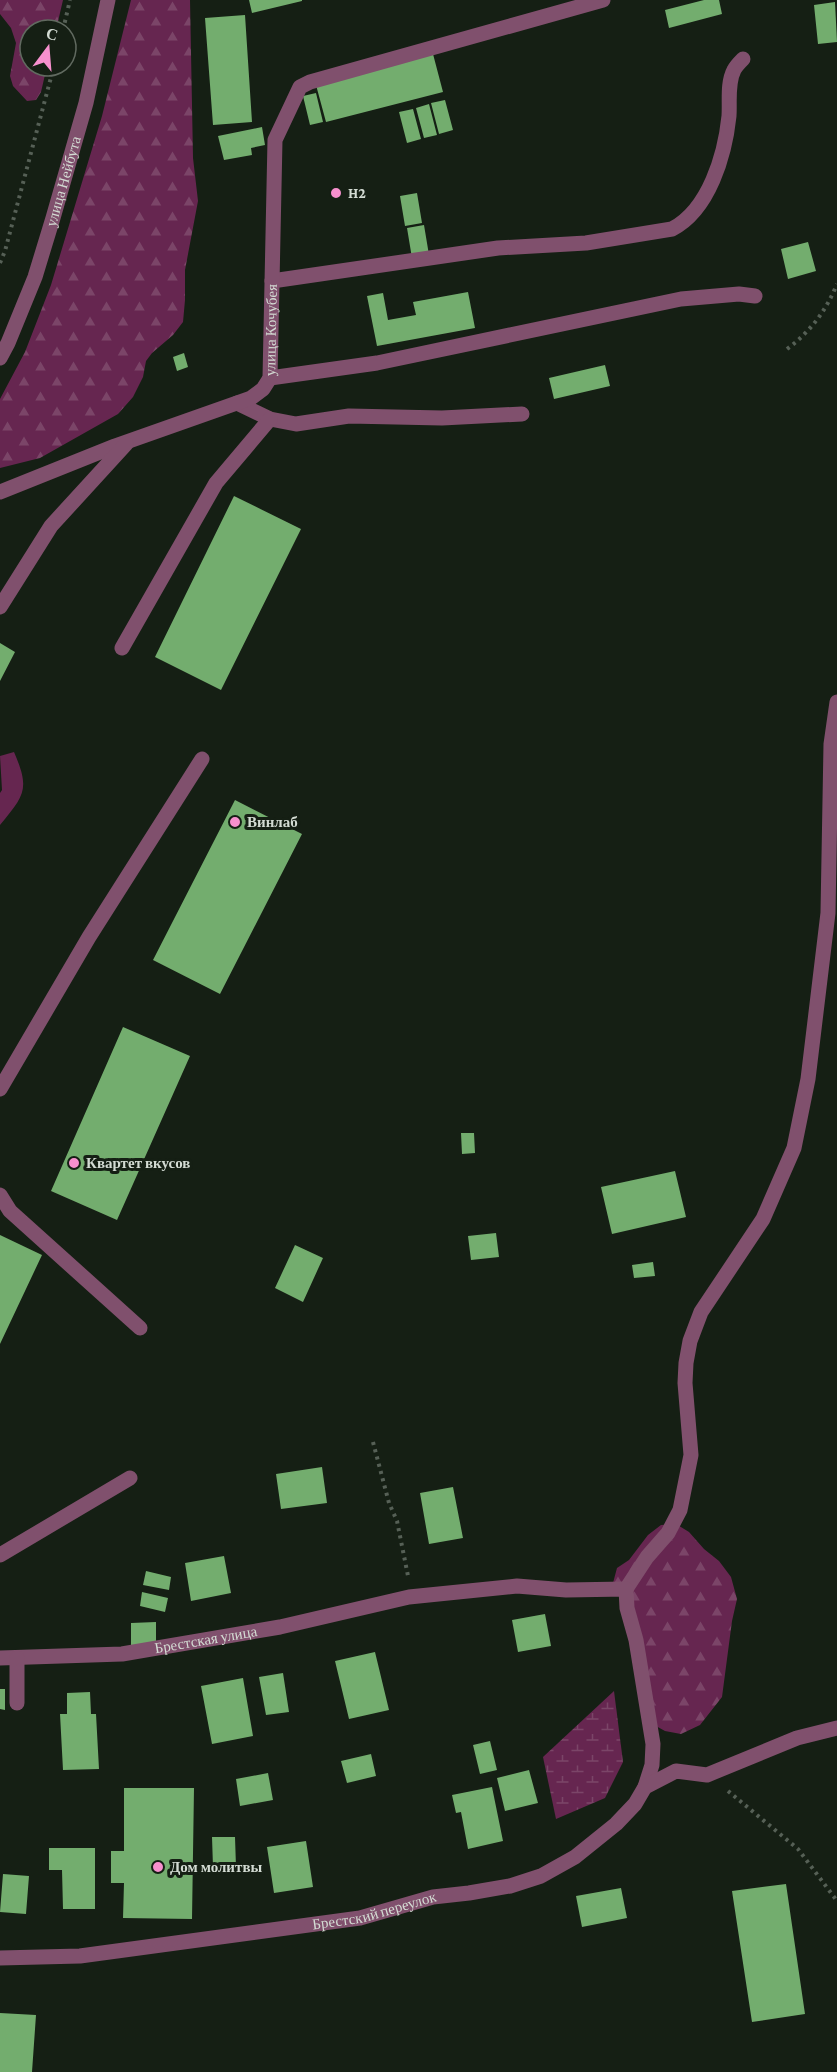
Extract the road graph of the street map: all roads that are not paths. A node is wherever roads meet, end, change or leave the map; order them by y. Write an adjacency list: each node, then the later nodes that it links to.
1 (108, 0): 6 (street, улица Нейбута)
2 (603, 0): 4 (street, улица Кочубея)
3 (743, 59): 4 (street)
4 (273, 281): 7 (street, улица Кочубея)
5 (755, 296): 7 (street)
6 (0, 358)
7 (270, 378): 8 (street, улица Кочубея)
8 (237, 403): 10 (street); 11 (street, улица Кочубея)
9 (522, 414): 10 (street)
10 (270, 419): 14 (street)
11 (129, 441): 12 (street, улица Кочубея); 13 (street)
12 (0, 492)
13 (0, 607)
14 (122, 648)
15 (837, 702): 22 (street)
16 (202, 759): 17 (street)
17 (0, 1089)
18 (0, 1196): 19 (street)
19 (140, 1328)
20 (130, 1478): 21 (street)
21 (0, 1555)
22 (626, 1589): 24 (street, Брестская улица); 27 (street)
23 (0, 1658): 24 (street, Брестская улица)
24 (17, 1658): 25 (street)
25 (17, 1703)
26 (837, 1728): 27 (street, Брестский переулок)
27 (645, 1787): 28 (street, Брестский переулок)
28 (0, 1958)

